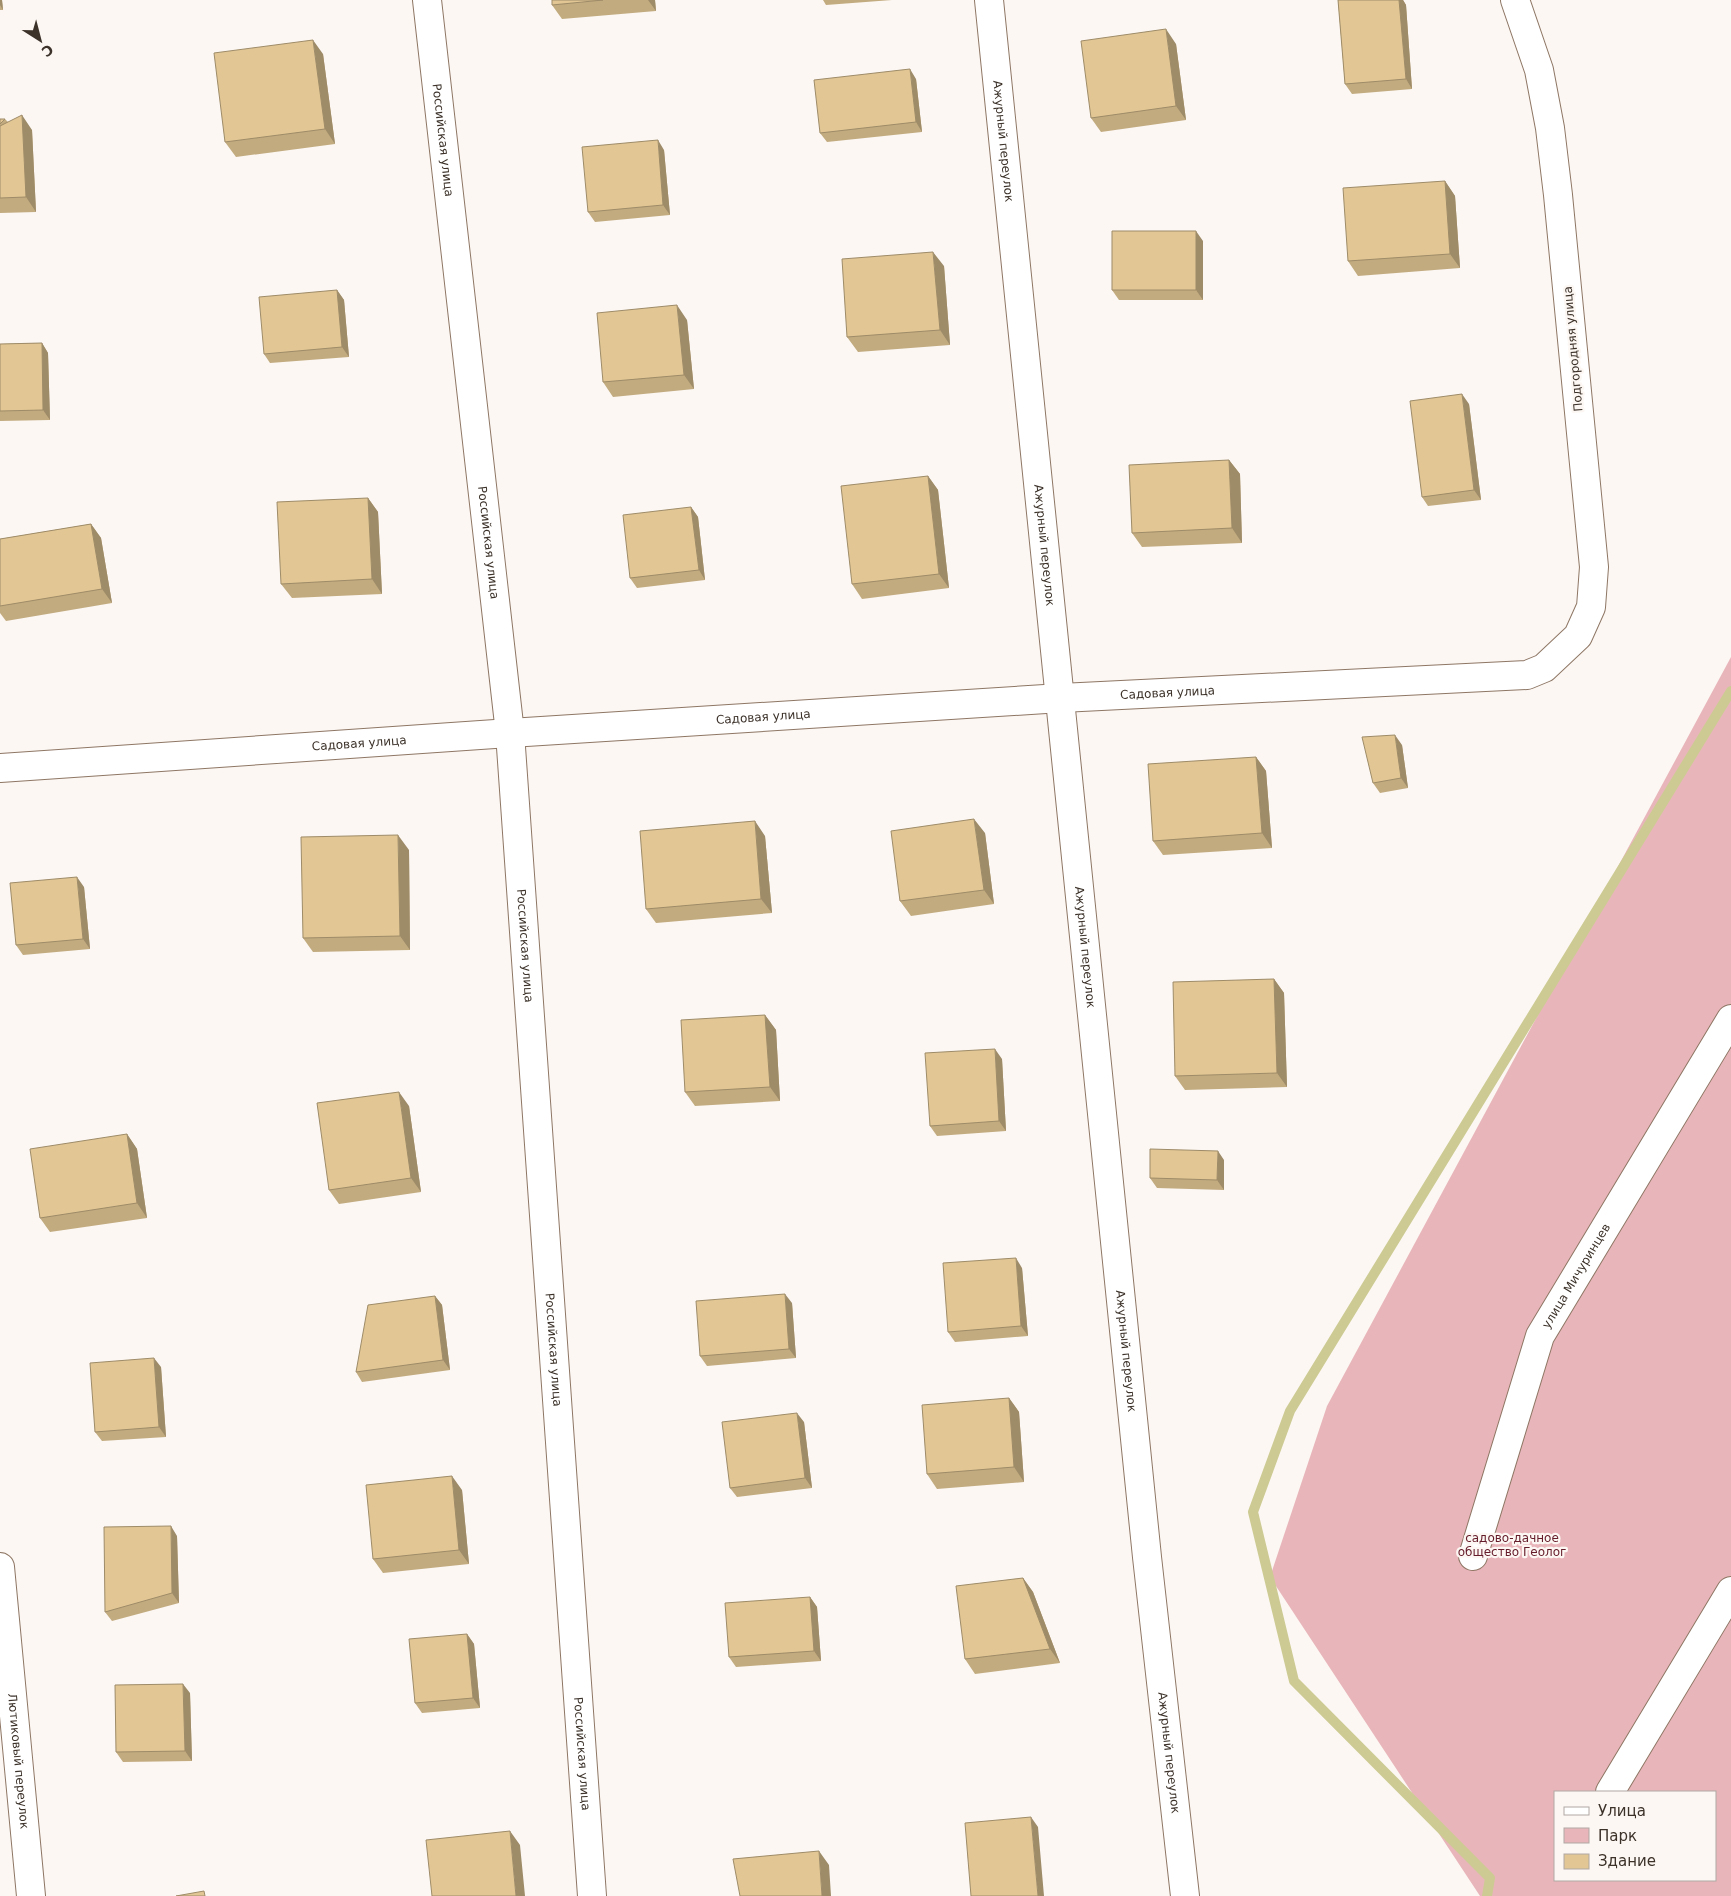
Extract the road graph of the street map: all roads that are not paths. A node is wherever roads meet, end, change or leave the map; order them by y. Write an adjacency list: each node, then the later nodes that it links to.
1 (427, 0): 6 (street, Российская улица)
2 (989, 0): 5 (street, Ажурный переулок)
3 (1514, 0): 4 (street, Подгородняя улица)
4 (1527, 675): 5 (street, Садовая улица)
5 (1061, 698): 6 (street, Садовая улица); 15 (street, Ажурный переулок)
6 (510, 733): 7 (street, Садовая улица); 14 (street, Российская улица)
7 (0, 768)
8 (1731, 1019): 9 (street, улица Мичуринцев)
9 (1473, 1556)
10 (0, 1567): 13 (street, Лютиковый переулок)
11 (1731, 1591): 12 (street)
12 (1611, 1791)
13 (31, 1896)
14 (592, 1896)
15 (1185, 1896)

